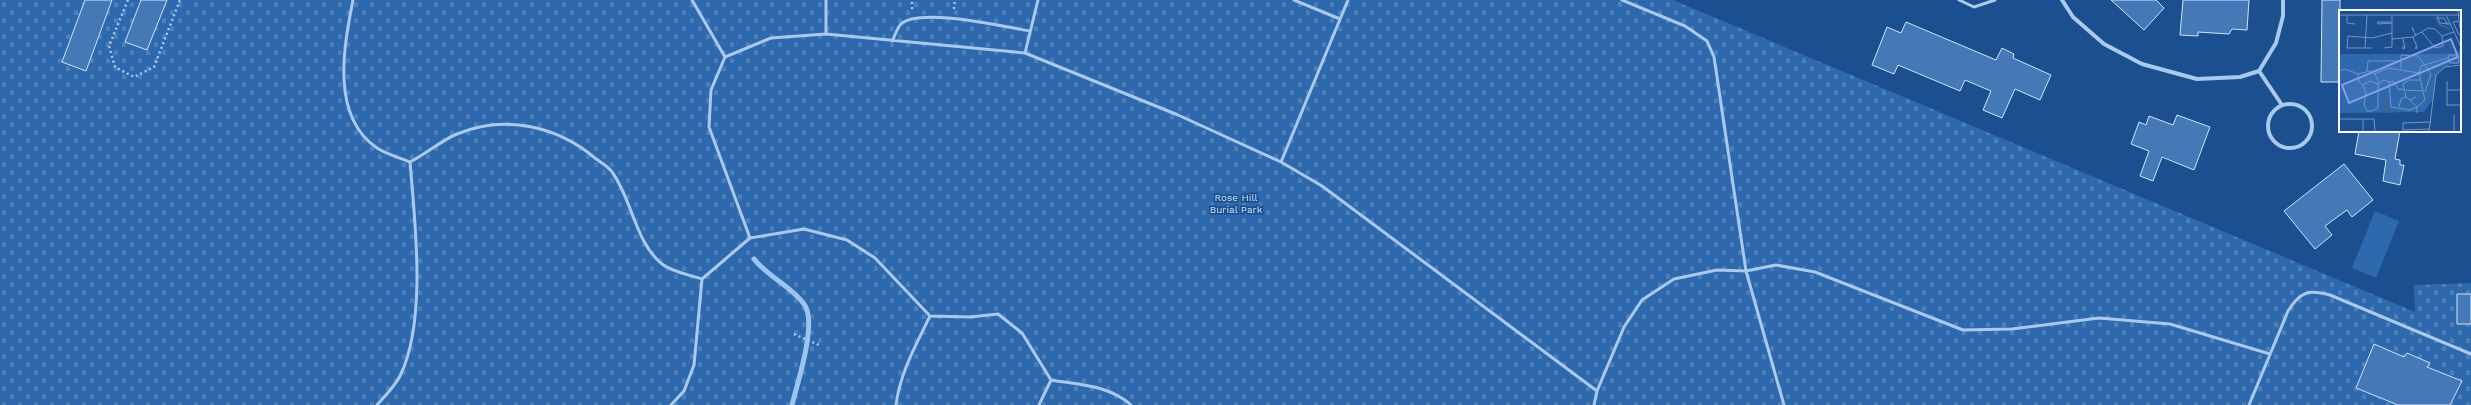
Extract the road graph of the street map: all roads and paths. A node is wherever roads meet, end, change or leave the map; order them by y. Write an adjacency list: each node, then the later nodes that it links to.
1 (128, 0): 2 (path)
2 (180, 0)
3 (353, 0): 22 (lane)
4 (692, 0): 19 (lane)
5 (826, 0): 16 (lane)
6 (1038, 0): 15 (lane)
7 (1294, 0): 14 (lane)
8 (1348, 0): 14 (lane)
9 (1622, 0): 25 (lane)
10 (1959, 0): 11 (lane)
11 (1995, 0)
12 (2062, 0): 20 (street)
13 (2283, 0): 20 (street)
14 (1340, 19): 23 (lane)
15 (1030, 31): 17 (lane); 18 (lane)
16 (826, 34): 17 (lane); 19 (lane)
17 (892, 40): 18 (lane)
18 (1025, 53): 23 (lane)
19 (725, 57): 24 (lane)
20 (2259, 71): 21 (street)
21 (2282, 105): 21 (street)
22 (410, 162): 26 (lane); 34 (lane)
23 (1281, 162): 33 (lane)
24 (750, 238): 26 (lane); 27 (lane)
25 (1746, 271): 30 (lane); 33 (lane); 40 (lane)
26 (702, 279): 35 (lane)
27 (930, 316): 32 (lane); 36 (lane)
28 (794, 334): 29 (path)
29 (820, 346)
30 (2270, 354): 31 (lane); 41 (lane)
31 (2471, 354)
32 (1051, 380): 37 (lane); 38 (lane)
33 (1597, 391): 39 (lane)
34 (377, 405)
35 (671, 405)
36 (896, 405)
37 (1039, 405)
38 (1131, 405)
39 (1594, 405)
40 (1784, 405)
41 (2249, 405)

